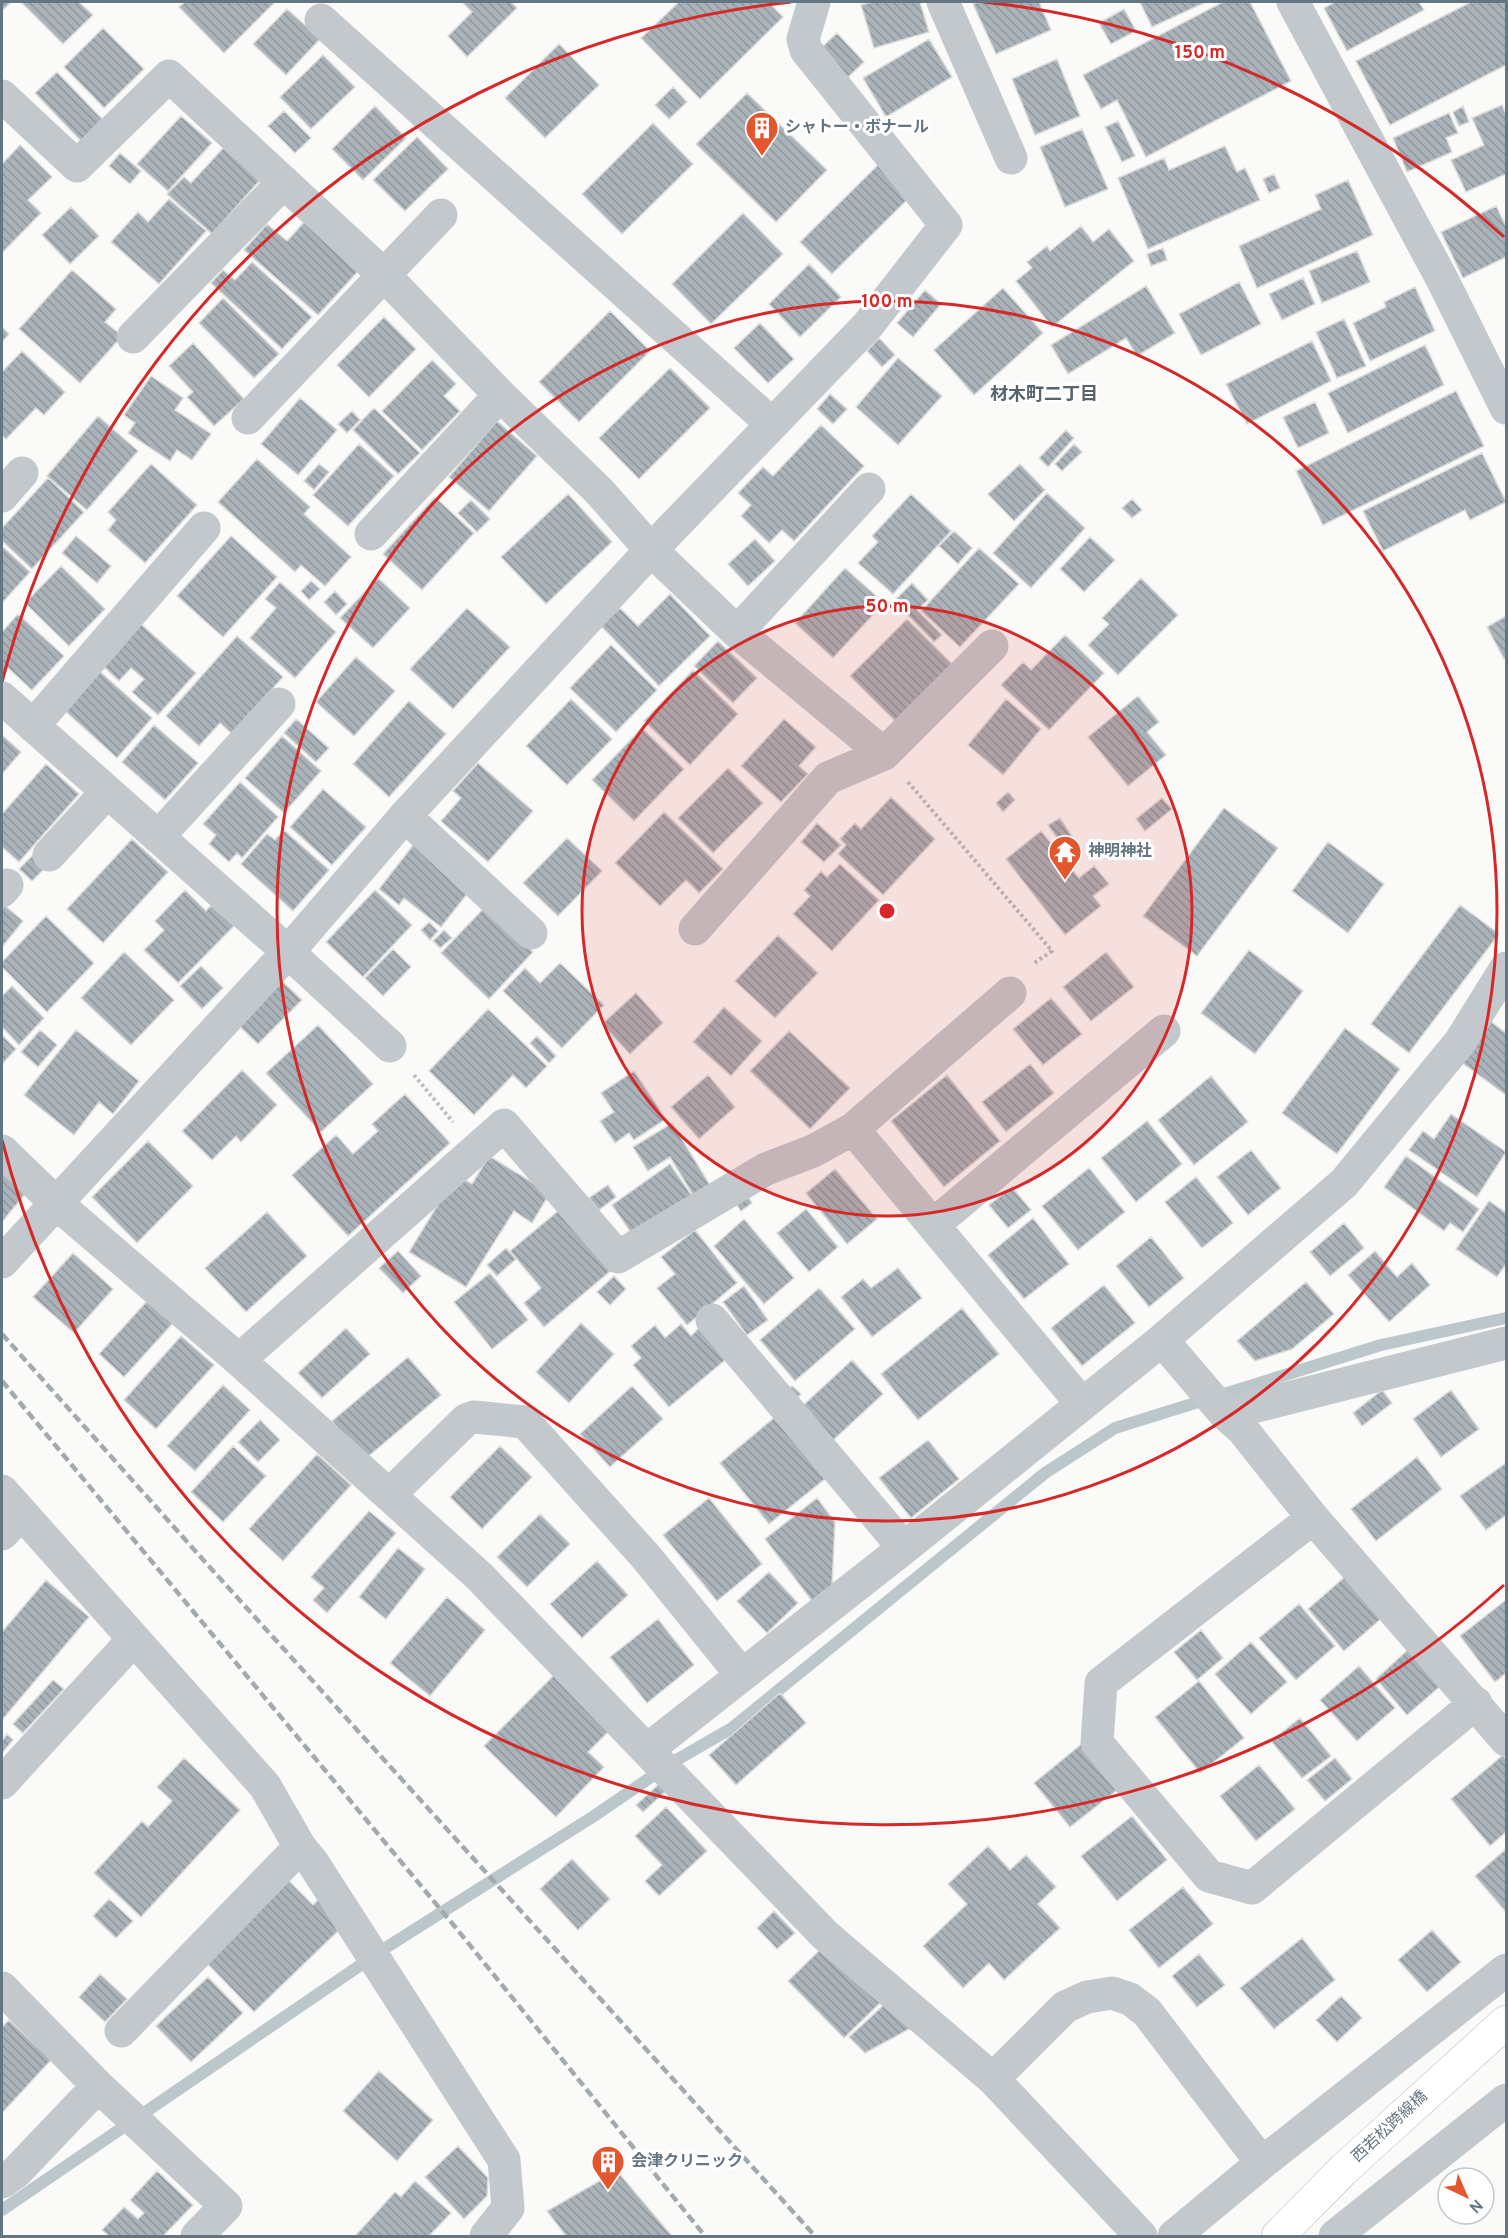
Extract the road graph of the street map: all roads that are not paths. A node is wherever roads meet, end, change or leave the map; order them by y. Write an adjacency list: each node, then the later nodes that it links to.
1 (814, 2): 14 (street)
2 (943, 2): 6 (street)
3 (1293, 2): 12 (street)
4 (321, 20): 14 (street)
5 (2, 96): 7 (street)
6 (1011, 158)
7 (284, 182): 9 (street); 10 (street)
8 (441, 215): 9 (street)
9 (384, 275): 11 (street); 13 (street)
10 (133, 337)
11 (500, 395): 17 (street); 18 (street)
12 (1506, 408)
13 (248, 417)
14 (772, 424): 18 (street)
15 (869, 489): 19 (street)
16 (204, 528): 23 (street)
17 (371, 534)
18 (651, 550): 19 (street); 26 (street)
19 (737, 632): 24 (street)
20 (993, 646): 24 (street)
21 (2, 698): 23 (street)
22 (279, 704): 27 (street)
23 (33, 726): 25 (street)
24 (884, 754): 29 (street)
25 (107, 792): 27 (street); 28 (street)
26 (405, 816): 30 (street); 31 (street)
27 (158, 837): 31 (street)
28 (49, 855)
29 (695, 929)
30 (531, 933)
31 (288, 952): 35 (street); 38 (street)
32 (1506, 968): 42 (street)
33 (1010, 993): 36 (street)
34 (1164, 1031): 39 (street)
35 (390, 1046)
36 (853, 1128): 39 (street); 44 (street)
37 (2, 1151): 38 (street)
38 (56, 1203): 40 (street); 44 (street)
39 (933, 1225): 45 (street)
40 (2, 1262)
41 (712, 1320): 50 (street)
42 (1162, 1340): 45 (street); 46 (street)
43 (1506, 1343): 46 (street)
44 (239, 1360): 47 (street)
45 (1082, 1404): 50 (street)
46 (1225, 1414): 49 (street)
47 (389, 1495): 52 (street); 55 (street)
48 (8, 1513): 51 (street)
49 (1313, 1518): 53 (street); 53 (street)
50 (904, 1548): 52 (street)
51 (133, 1640): 56 (street); 57 (street)
52 (741, 1674): 55 (street)
53 (1476, 1703): 54 (street)
54 (1506, 1740)
55 (653, 1756): 62 (street)
56 (2, 1783)
57 (300, 1847): 61 (street); 68 (street)
58 (1506, 1970): 65 (street)
59 (2, 1988): 63 (street)
60 (1506, 2022): 71 (main road, 西若松跨線橋)
61 (121, 2031)
62 (993, 2079): 65 (street); 69 (street)
63 (98, 2086): 66 (street); 67 (street)
64 (1506, 2100): 72 (street)
65 (1262, 2163): 70 (street)
66 (2, 2182)
67 (197, 2236)
68 (486, 2236)
69 (1142, 2236)
70 (1174, 2236)
71 (1278, 2236)
72 (1335, 2236)

